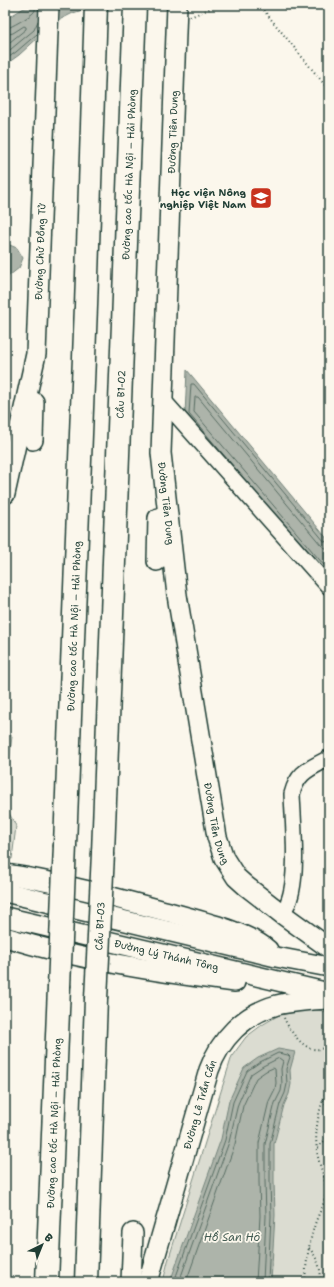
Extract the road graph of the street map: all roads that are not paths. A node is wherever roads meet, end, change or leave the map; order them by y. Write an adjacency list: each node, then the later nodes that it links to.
1 (49, 5): 6 (main road, Đường Chử Đồng Tử)
2 (135, 5): 5 (highway, Đường cao tốc Hà Nội – Hải Phòng)
3 (95, 11): 27 (highway, Đường cao tốc Hà Nội – Hải Phòng, bridge)
4 (177, 14): 7 (main road, Đường Tiên Dung)
5 (121, 343): 14 (highway, Cầu B1-02)
6 (36, 354): 8 (main road); 10 (main road, Đường Chử Đồng Tử)
7 (163, 400): 9 (main road, Đường Tiên Dung); 12 (lane)
8 (33, 440)
9 (161, 453): 11 (main road); 17 (main road, Đường Tiên Dung)
10 (5, 494)
11 (157, 560)
12 (329, 587)
13 (329, 758): 17 (lane)
14 (103, 853): 28 (highway, Cầu B1-03, bridge)
15 (5, 874): 21 (main road)
16 (5, 892): 21 (main road)
17 (282, 914): 20 (main road, Đường Tiên Dung)
18 (5, 917): 23 (main road, Đường Lý Thánh Tông)
19 (5, 937): 23 (main road)
20 (329, 948)
21 (276, 958): 22 (main road)
22 (329, 967)
23 (289, 984): 24 (main road, Đường Lý Thánh Tông)
24 (329, 993)
25 (329, 998): 30 (main road, Đường Lê Trần Cẩn)
26 (133, 1233): 29 (main road)
27 (47, 1282)
28 (86, 1282)
29 (132, 1282)
30 (148, 1282)

